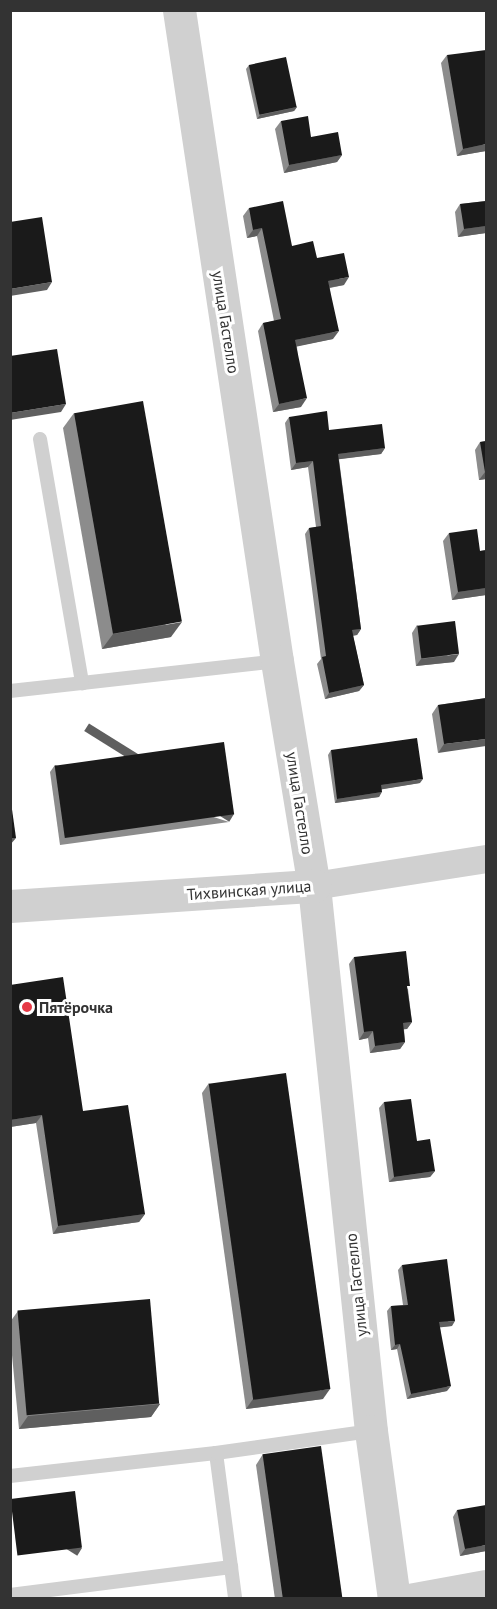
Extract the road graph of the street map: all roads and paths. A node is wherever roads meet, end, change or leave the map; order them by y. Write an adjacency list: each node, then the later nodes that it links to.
1 (178, 10): 3 (street, улица Гастелло)
2 (40, 439): 4 (lane)
3 (277, 661): 4 (lane); 7 (street, улица Гастелло)
4 (82, 683): 5 (lane)
5 (10, 691)
6 (486, 859): 7 (street, Тихвинская улица)
7 (314, 886): 8 (street, Тихвинская улица); 9 (street, улица Гастелло)
8 (10, 906)
9 (371, 1431): 10 (lane); 17 (street, улица Гастелло)
10 (216, 1453): 11 (lane); 12 (lane)
11 (10, 1476)
12 (231, 1567): 14 (lane); 16 (lane)
13 (486, 1584): 18 (street)
14 (92, 1592): 15 (lane)
15 (10, 1595)
16 (235, 1599)
17 (394, 1599)
18 (408, 1599)

